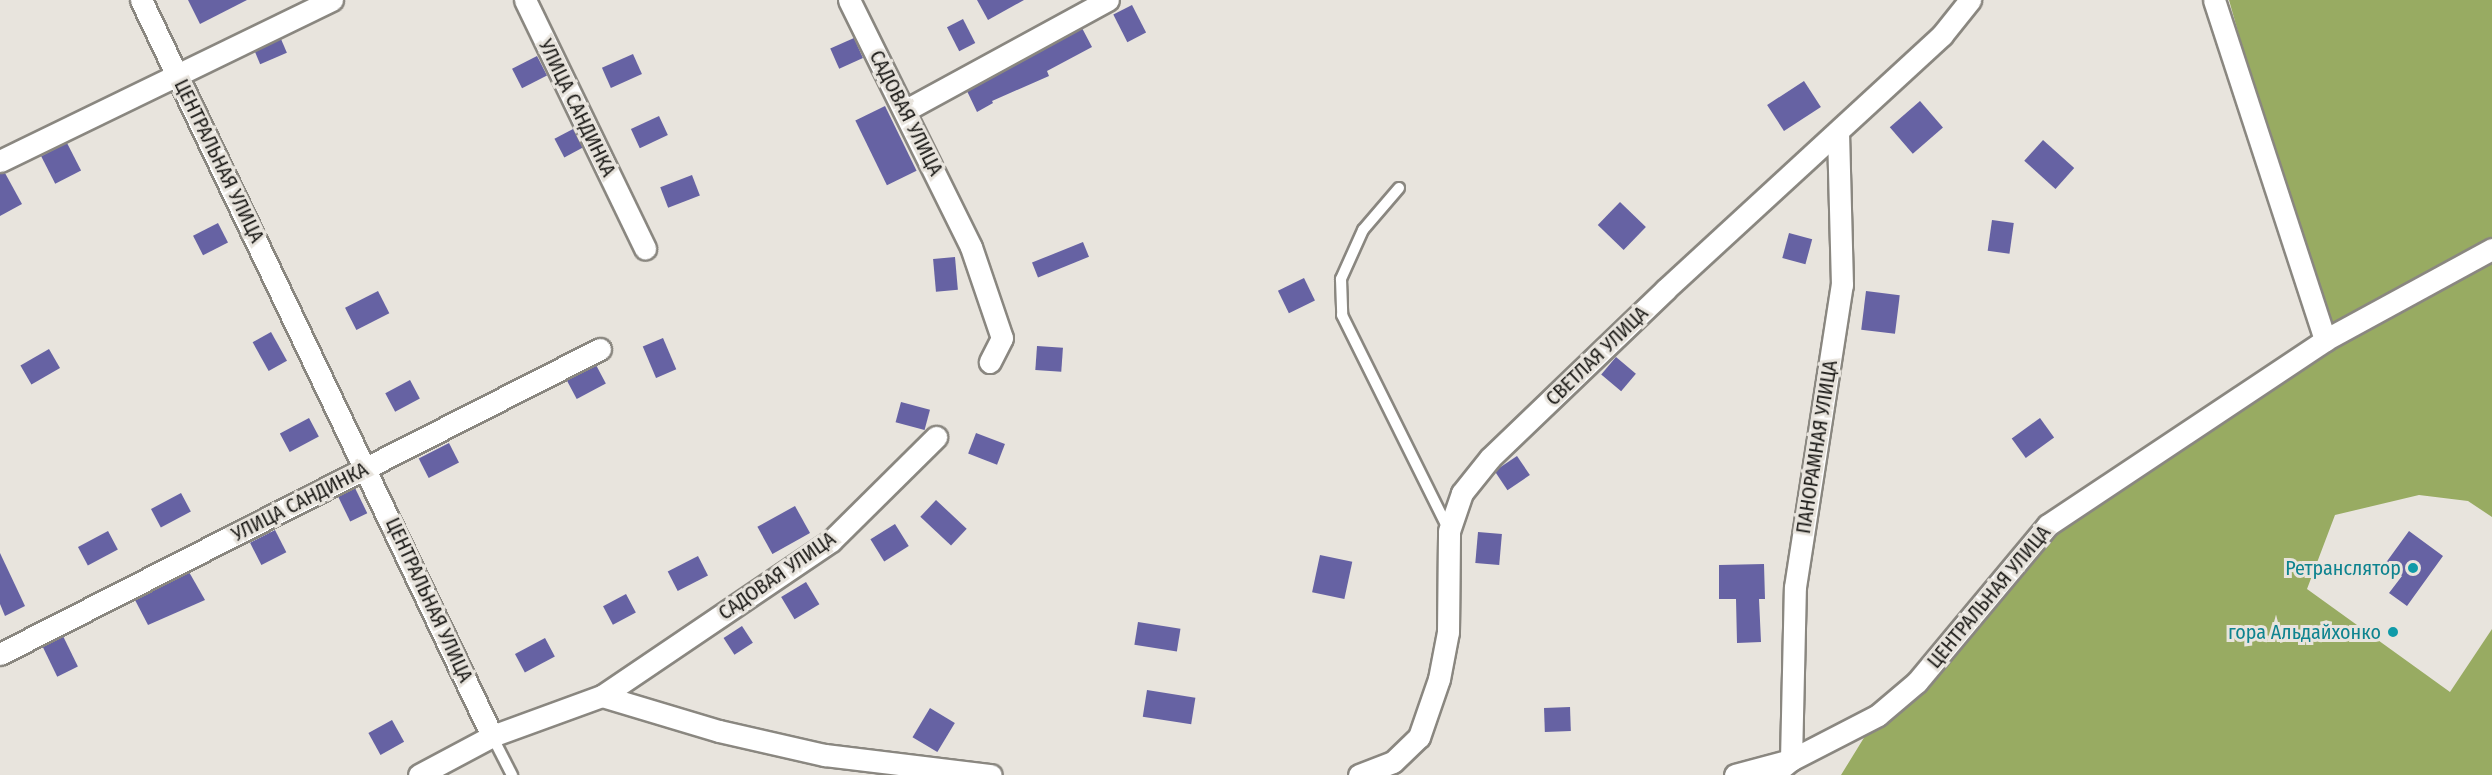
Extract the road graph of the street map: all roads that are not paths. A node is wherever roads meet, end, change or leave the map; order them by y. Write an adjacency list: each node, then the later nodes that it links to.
1 (141, 0): 8 (street, ЦЕНТРАЛЬНАЯ УЛИЦА)
2 (332, 0): 8 (street)
3 (525, 0): 13 (street, УЛИЦА САНДИНКА)
4 (849, 0): 9 (street, САДОВАЯ УЛИЦА)
5 (1108, 0): 9 (street)
6 (1970, 0): 10 (street, СВЕТЛАЯ УЛИЦА)
7 (2214, 0): 15 (street)
8 (177, 75): 11 (street); 19 (street, ЦЕНТРАЛЬНАЯ УЛИЦА)
9 (906, 110): 17 (street, САДОВАЯ УЛИЦА)
10 (1838, 133): 20 (street, СВЕТЛАЯ УЛИЦА); 24 (street, ПАНОРАМНАЯ УЛИЦА)
11 (0, 161)
12 (1399, 188): 20 (lane)
13 (645, 248)
14 (2492, 249): 15 (street, ЦЕНТРАЛЬНАЯ УЛИЦА)
15 (2325, 340): 24 (street, ЦЕНТРАЛЬНАЯ УЛИЦА)
16 (600, 349): 19 (street, УЛИЦА САНДИНКА)
17 (990, 362)
18 (936, 437): 22 (street, САДОВАЯ УЛИЦА)
19 (367, 468): 21 (street, УЛИЦА САНДИНКА); 23 (street, ЦЕНТРАЛЬНАЯ УЛИЦА)
20 (1449, 531): 28 (street, СВЕТЛАЯ УЛИЦА)
21 (0, 654)
22 (602, 696): 23 (street); 27 (street)
23 (492, 736): 25 (street); 26 (lane)
24 (1791, 760): 29 (street, ЦЕНТРАЛЬНАЯ УЛИЦА); 30 (street)
25 (418, 775)
26 (512, 775)
27 (991, 775)
28 (1359, 775)
29 (1735, 775)
30 (1771, 775)

